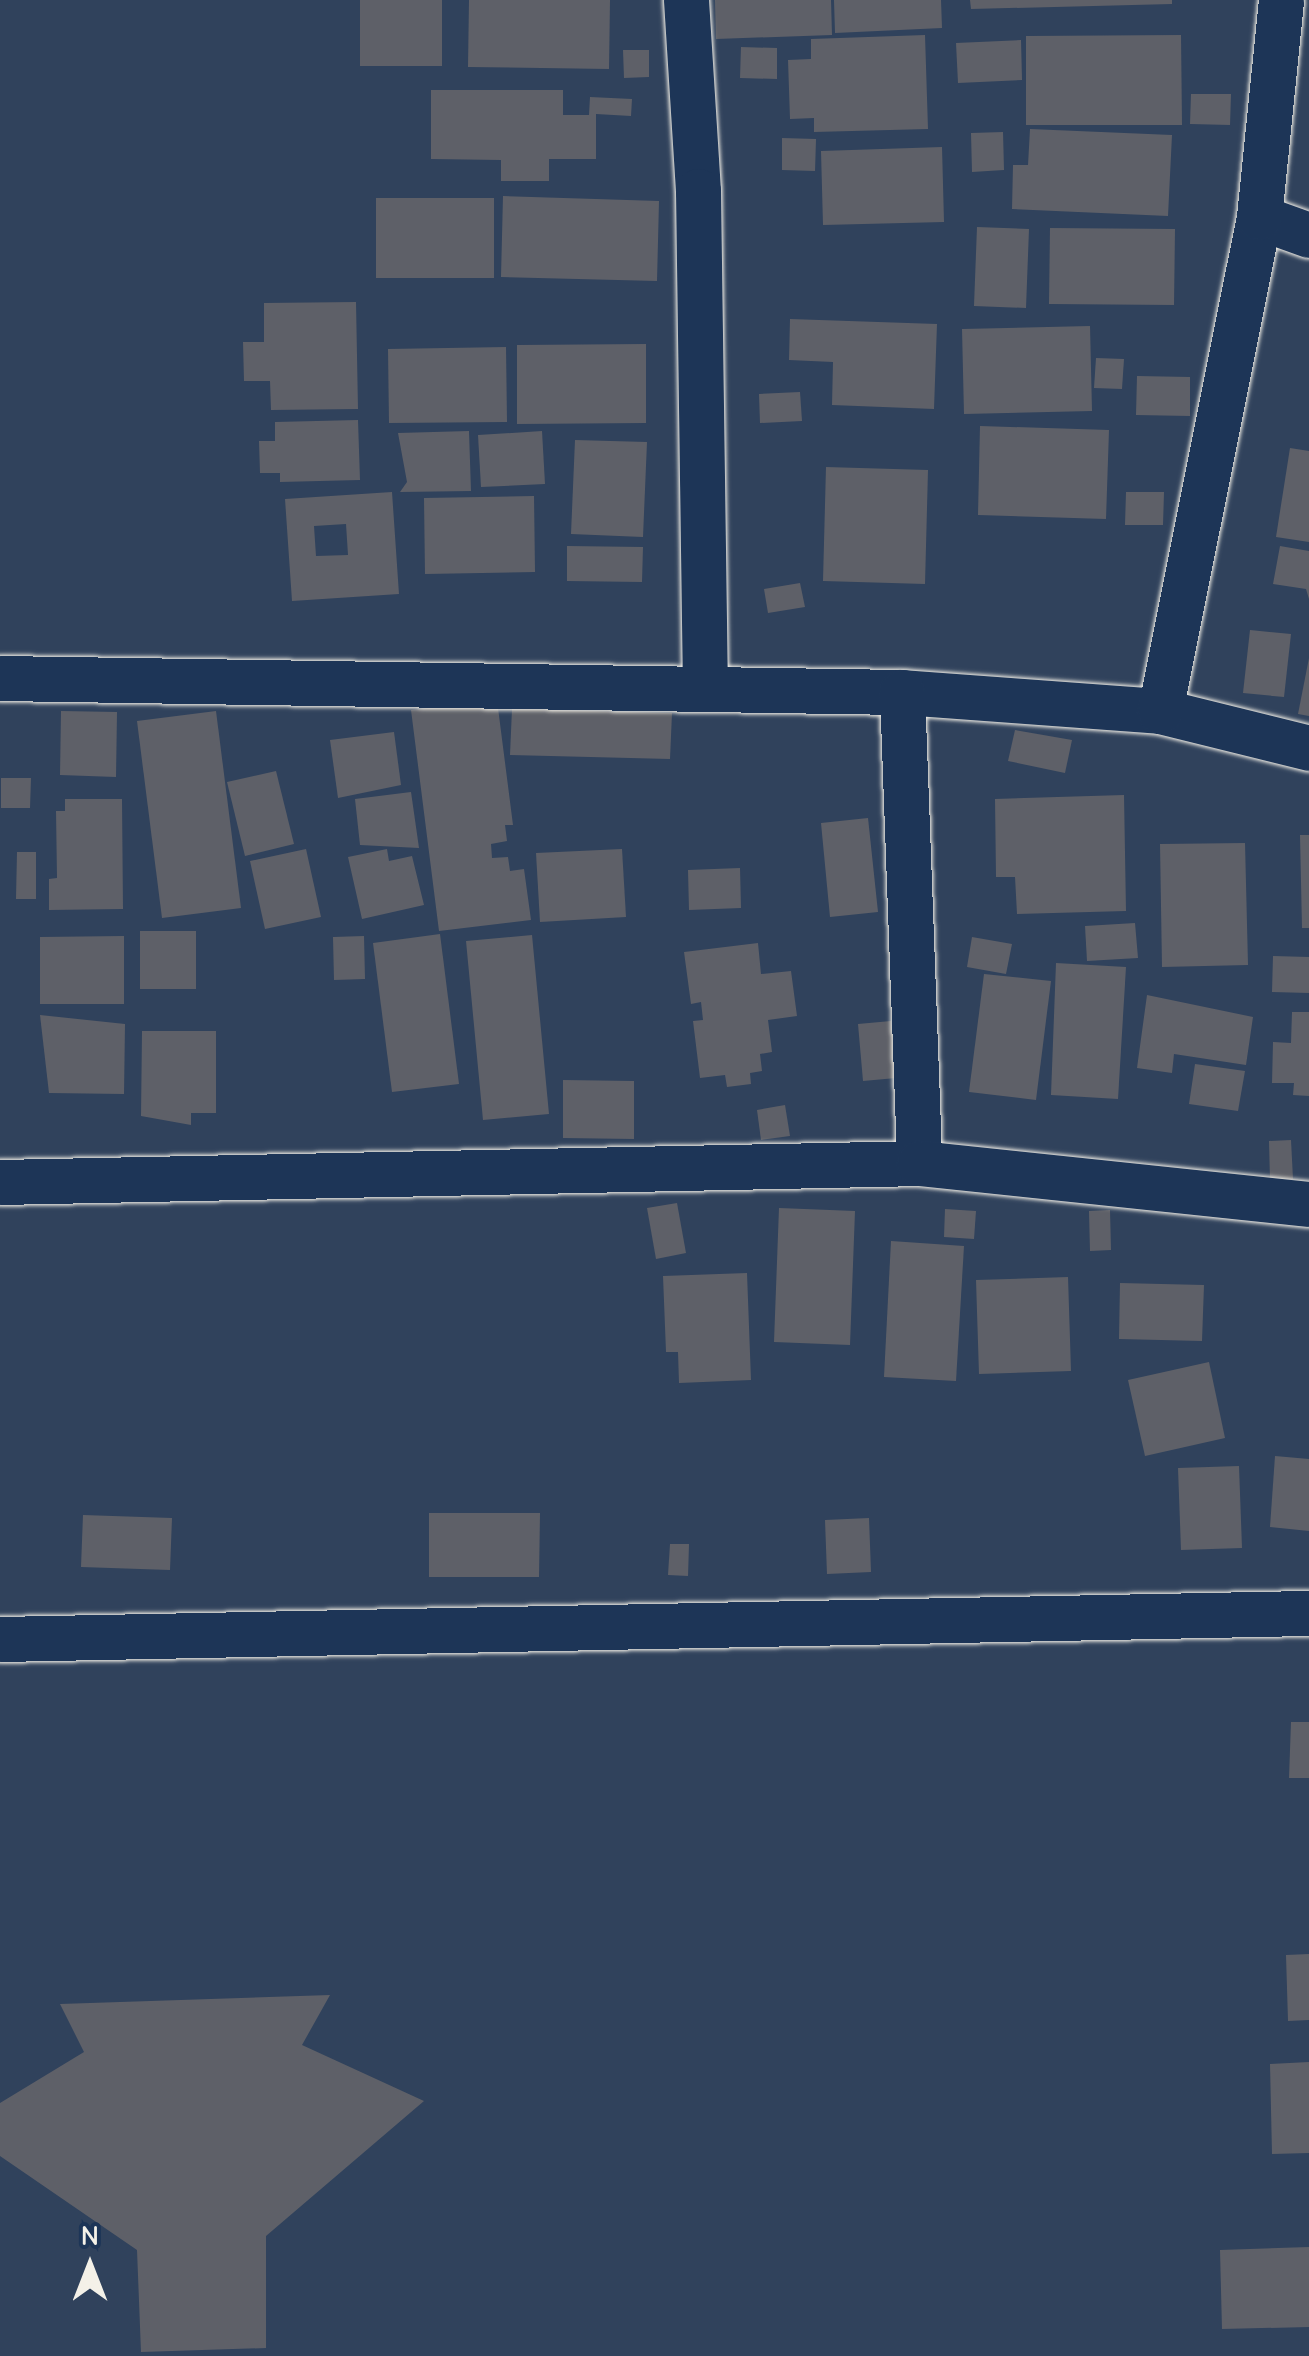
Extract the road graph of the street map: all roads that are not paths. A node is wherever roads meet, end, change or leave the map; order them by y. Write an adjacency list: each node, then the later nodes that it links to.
1 (686, 0): 6 (street)
2 (1281, 0): 3 (street)
3 (1259, 218): 4 (street); 8 (street)
4 (1309, 235)
5 (0, 678): 6 (street)
6 (705, 686): 7 (street)
7 (902, 692): 8 (street); 10 (street)
8 (1160, 712): 9 (street)
9 (1309, 748)
10 (919, 1163): 11 (street); 12 (street)
11 (0, 1182)
12 (1309, 1204)
13 (1309, 1614): 14 (street)
14 (0, 1639)

